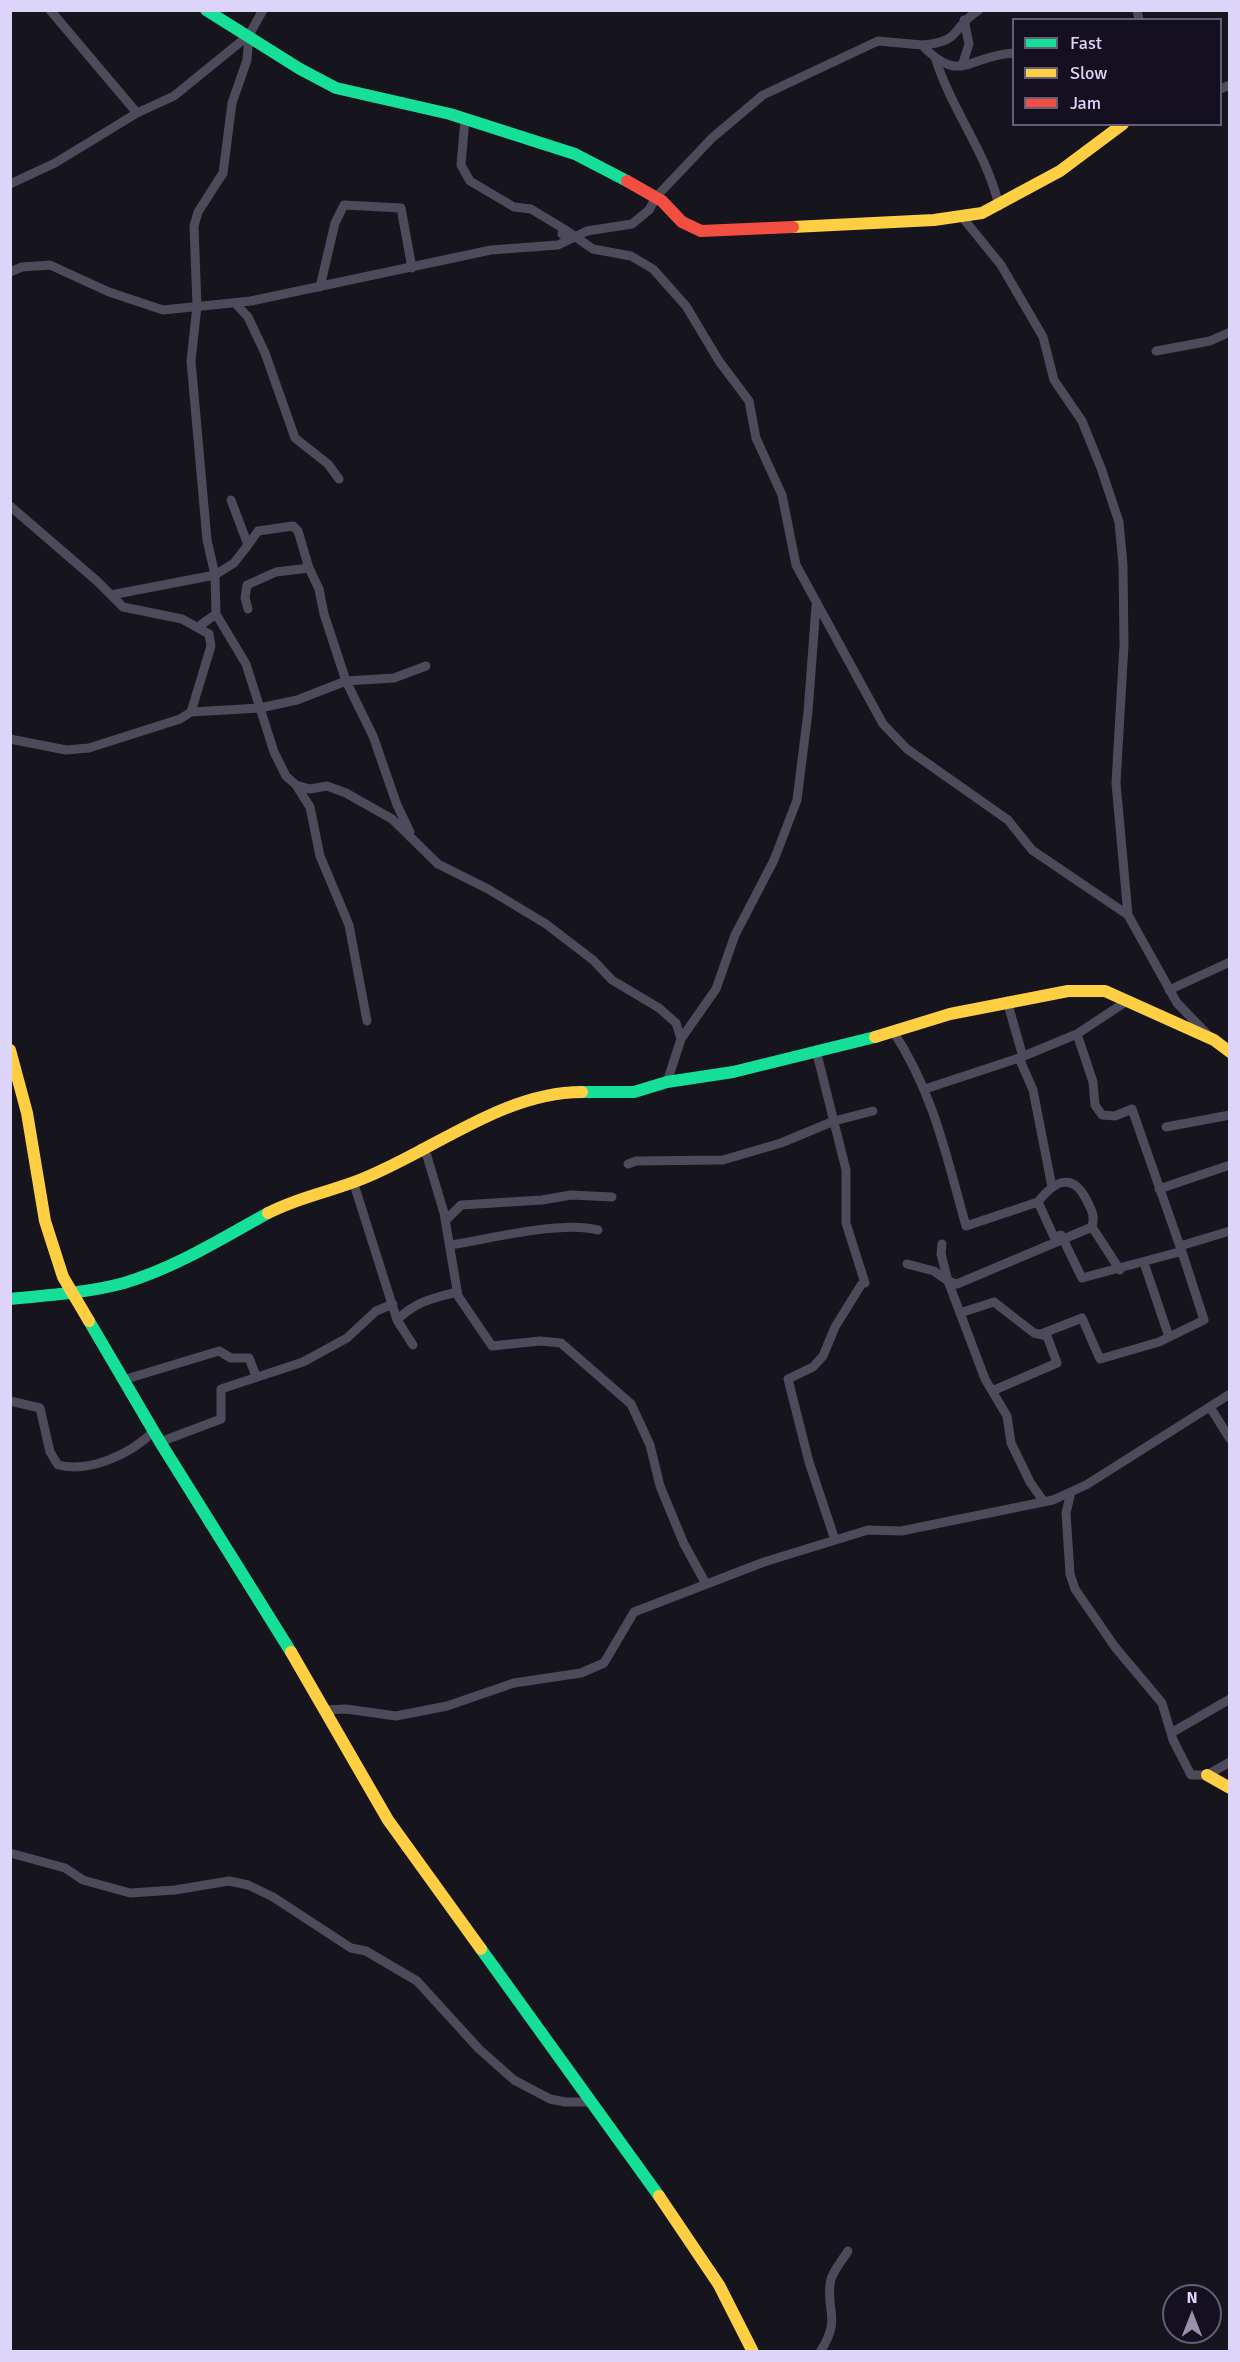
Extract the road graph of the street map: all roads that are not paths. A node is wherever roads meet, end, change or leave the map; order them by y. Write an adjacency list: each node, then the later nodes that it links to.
1 (50, 10): 11 (street)
2 (206, 10): 6 (street)
3 (263, 10): 6 (street)
4 (979, 10): 5 (street)
5 (964, 20): 7 (street); 10 (street)
6 (249, 35): 11 (street); 12 (street); 25 (street)
7 (922, 45): 9 (street); 15 (street)
8 (1012, 53): 10 (street)
9 (936, 60): 10 (street); 16 (street)
10 (962, 66)
11 (136, 113): 14 (street)
12 (465, 119): 15 (street); 18 (street)
13 (1120, 126): 16 (street)
14 (10, 184)
15 (656, 197): 17 (street); 19 (street)
16 (999, 206): 17 (street)
17 (962, 217): 46 (street)
18 (564, 229): 19 (street); 20 (street)
19 (574, 237): 20 (street); 35 (street)
20 (558, 245): 21 (street)
21 (412, 268): 23 (street); 23 (street)
22 (10, 272): 25 (street)
23 (320, 287): 24 (street)
24 (235, 303): 25 (street); 28 (street)
25 (197, 306): 33 (street)
26 (1230, 332): 27 (street)
27 (1156, 351)
28 (339, 479)
29 (231, 500): 31 (street)
30 (10, 506): 34 (street)
31 (248, 544): 32 (street); 33 (street)
32 (309, 568): 36 (street); 40 (street)
33 (215, 576): 34 (street); 37 (street)
34 (111, 595): 38 (street)
35 (816, 604): 46 (street); 54 (street)
36 (248, 609)
37 (216, 614): 38 (street); 41 (street)
38 (198, 627): 42 (street)
39 (426, 666): 40 (street)
40 (346, 681): 41 (street); 45 (street)
41 (260, 708): 42 (street); 44 (street)
42 (192, 712): 43 (street)
43 (10, 739)
44 (296, 785): 45 (street); 51 (street)
45 (412, 837): 54 (street)
46 (1128, 915): 48 (street)
47 (1230, 962): 48 (street)
48 (1169, 990): 55 (street)
49 (1127, 1000): 50 (street); 53 (street); 55 (street)
50 (1007, 1001): 52 (street); 59 (street)
51 (367, 1021)
52 (893, 1031): 57 (street); 61 (street)
53 (1077, 1034): 59 (street); 71 (street)
54 (681, 1039): 60 (street)
55 (1214, 1040): 58 (street)
56 (10, 1050): 87 (street)
57 (816, 1050): 60 (street); 64 (street)
58 (1230, 1052)
59 (1021, 1057): 61 (street); 70 (street)
60 (667, 1083): 66 (street)
61 (925, 1089): 73 (street)
62 (873, 1111): 64 (street)
63 (1230, 1115): 65 (street)
64 (836, 1120): 67 (street); 105 (street)
65 (1166, 1127)
66 (420, 1148): 69 (street); 74 (street)
67 (628, 1164)
68 (1230, 1166): 71 (street)
69 (353, 1181): 87 (street); 89 (street)
70 (1052, 1187): 73 (street); 75 (street)
71 (1159, 1189): 81 (street)
72 (612, 1197): 74 (street)
73 (1038, 1202): 78 (street)
74 (446, 1220): 80 (street)
75 (1092, 1227): 78 (street); 84 (street)
76 (598, 1230): 80 (street)
77 (1230, 1231): 81 (street)
78 (1062, 1238): 84 (street); 85 (street)
79 (942, 1244): 85 (street)
80 (450, 1245): 86 (street)
81 (1182, 1250): 82 (street); 93 (street)
82 (1144, 1263): 84 (street); 93 (street)
83 (907, 1264): 85 (street)
84 (1120, 1270)
85 (948, 1281): 90 (street)
86 (457, 1292): 91 (street); 106 (street)
87 (72, 1293): 88 (street); 96 (street)
88 (10, 1299)
89 (393, 1304): 91 (street); 95 (street)
90 (960, 1314): 92 (street); 97 (street)
91 (397, 1320): 94 (street)
92 (1041, 1334): 93 (street); 97 (street)
93 (1169, 1337)
94 (412, 1345)
95 (256, 1376): 96 (street); 101 (street)
96 (123, 1380): 101 (street)
97 (992, 1391): 104 (street)
98 (1230, 1394): 100 (street)
99 (10, 1401): 101 (street)
100 (1210, 1407): 102 (street); 103 (street)
101 (157, 1437): 108 (street)
102 (1230, 1439)
103 (1071, 1492): 104 (street); 109 (street)
104 (1044, 1502): 105 (street)
105 (835, 1540): 106 (street)
106 (706, 1584): 108 (street)
107 (1230, 1699): 109 (street)
108 (326, 1710): 114 (street)
109 (1171, 1733): 111 (street)
110 (1230, 1762): 111 (street)
111 (1207, 1775): 112 (street)
112 (1230, 1788)
113 (10, 1853): 114 (street)
114 (591, 2102): 116 (street)
115 (848, 2251): 117 (street)
116 (753, 2352)
117 (820, 2352)

